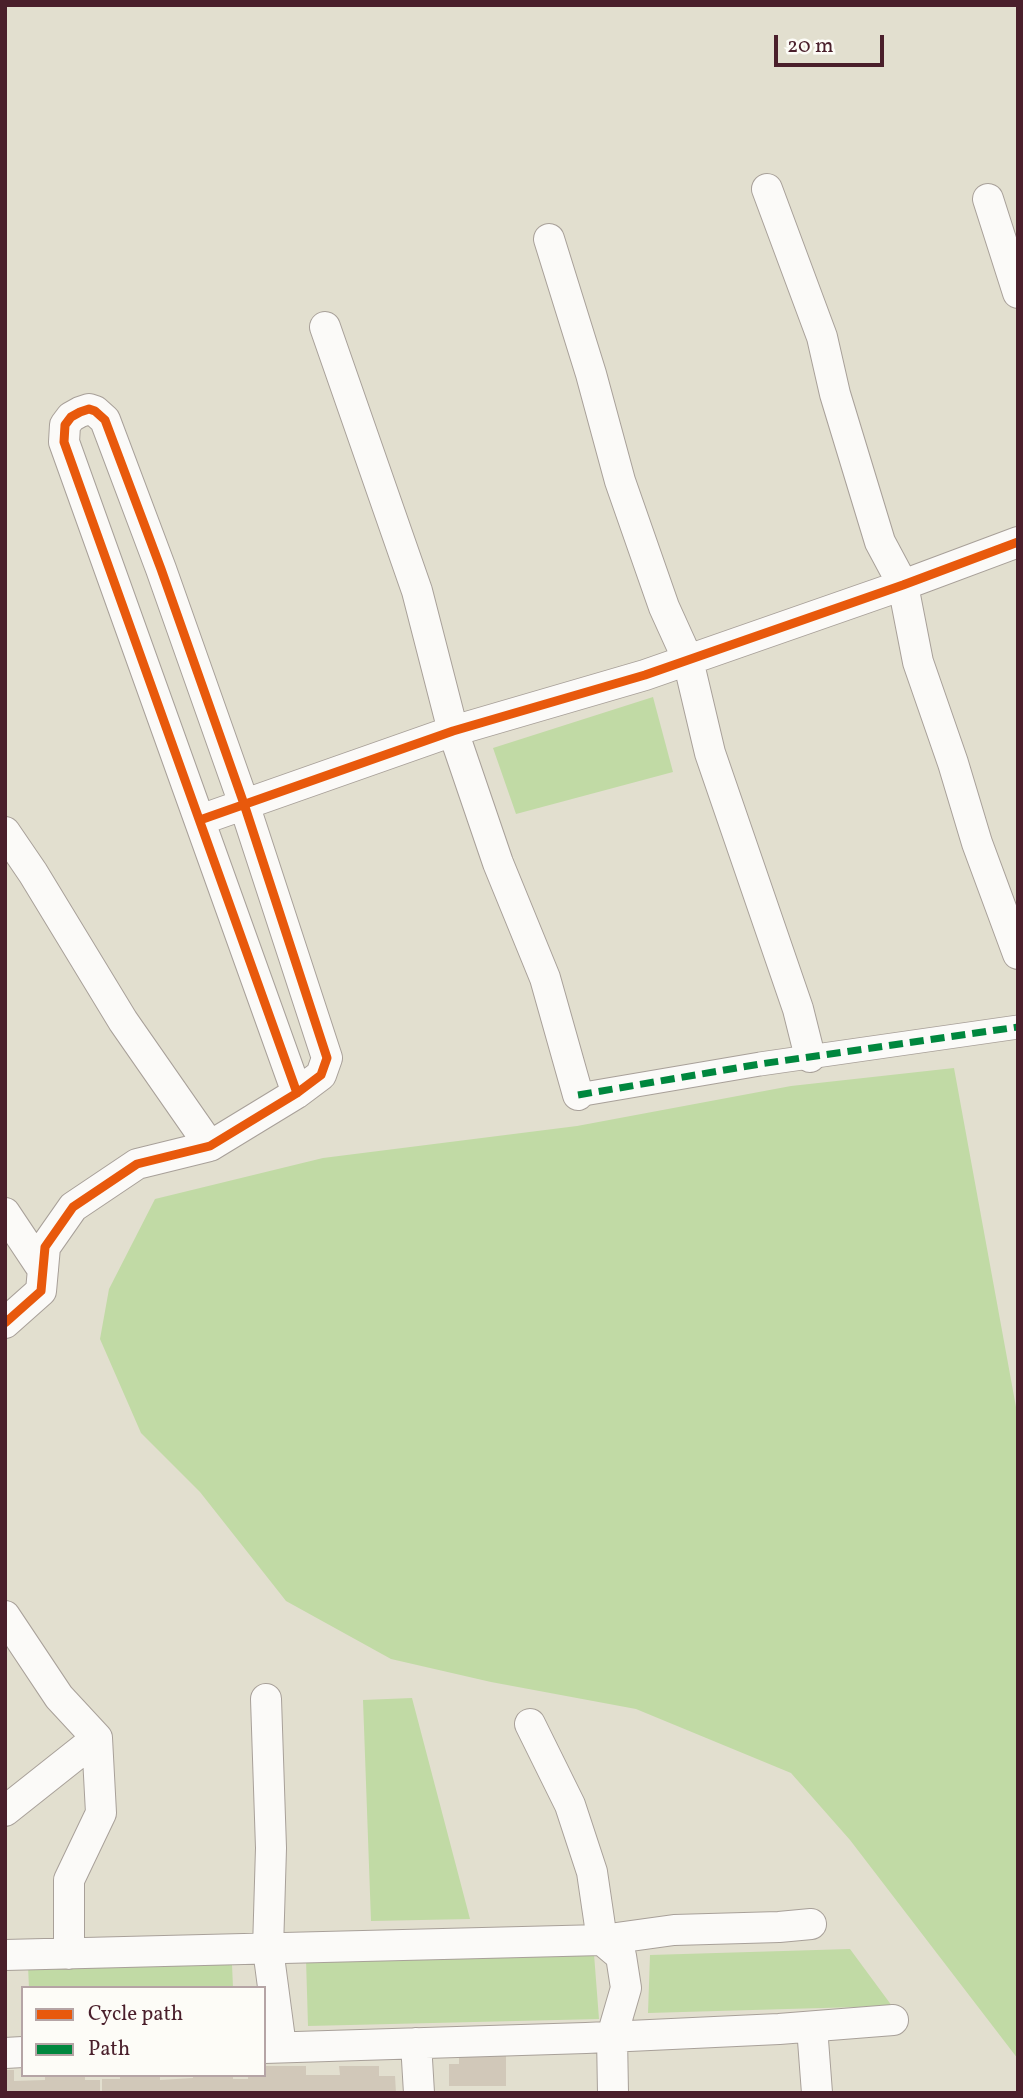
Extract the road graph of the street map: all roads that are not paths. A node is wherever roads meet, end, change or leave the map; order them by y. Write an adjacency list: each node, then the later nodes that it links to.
1 (767, 189): 7 (street)
2 (988, 199): 4 (street)
3 (549, 239): 8 (street)
4 (1018, 293)
5 (325, 327): 9 (street)
6 (1018, 542): 7 (street)
7 (903, 585): 8 (street); 13 (street)
8 (688, 660): 9 (street); 15 (street)
9 (453, 731): 10 (street); 17 (street)
10 (244, 804): 11 (street); 11 (street); 16 (street)
11 (200, 820): 16 (street)
12 (5, 832): 18 (street)
13 (1018, 954)
14 (1018, 1027): 15 (street)
15 (810, 1057): 17 (street)
16 (297, 1093): 18 (street)
17 (578, 1095)
18 (210, 1146): 20 (street)
19 (5, 1213): 20 (street)
20 (43, 1270): 21 (street)
21 (5, 1324)
22 (5, 1616): 25 (street)
23 (266, 1699): 29 (street)
24 (530, 1724): 28 (street)
25 (97, 1738): 26 (street); 30 (street)
26 (5, 1811)
27 (811, 1924): 28 (street)
28 (601, 1940): 29 (street); 34 (street)
29 (268, 1949): 30 (street); 36 (street)
30 (69, 1954): 31 (street)
31 (5, 1955)
32 (894, 2020): 33 (street)
33 (812, 2027): 34 (street); 39 (street)
34 (612, 2036): 35 (street); 38 (street)
35 (416, 2043): 36 (street); 37 (street)
36 (273, 2048)
37 (419, 2093)
38 (613, 2093)
39 (817, 2093)

